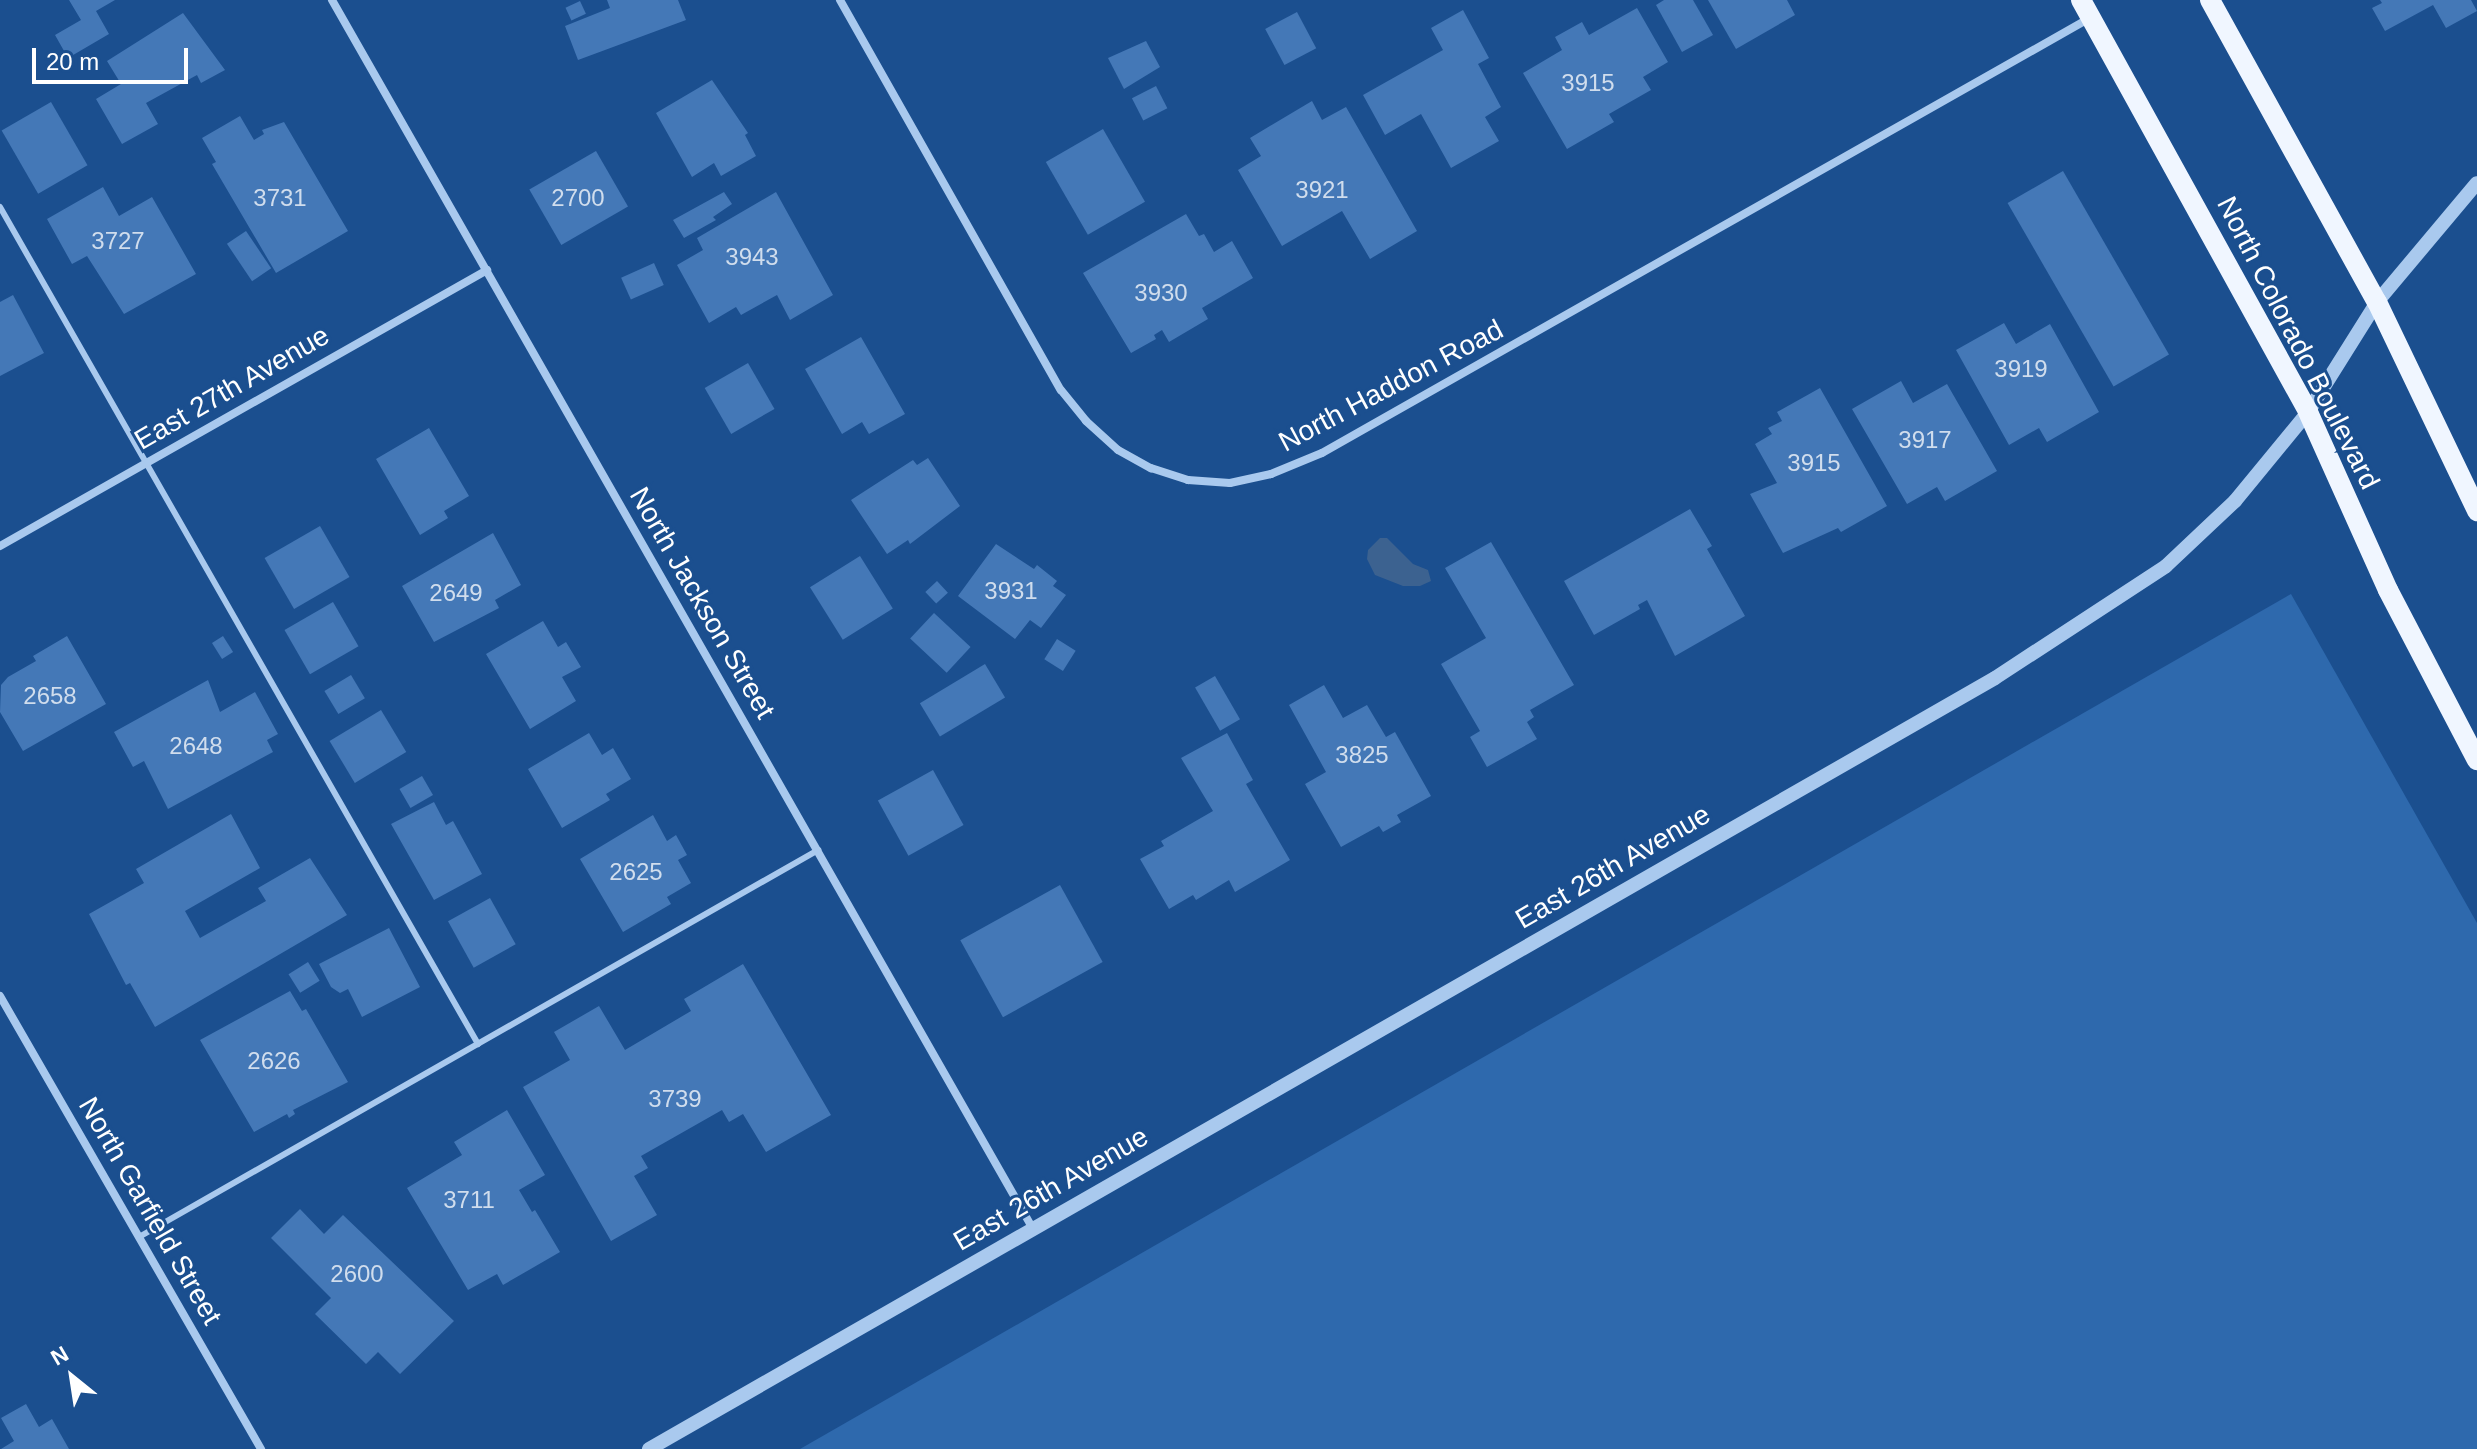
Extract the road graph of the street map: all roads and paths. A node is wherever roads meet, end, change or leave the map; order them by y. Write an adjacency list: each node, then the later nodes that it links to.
1 (332, 0): 7 (street, North Jackson Street)
2 (840, 0): 4 (street, North Haddon Road)
3 (2210, 0): 8 (main road)
4 (2086, 9): 9 (main road, North Colorado Boulevard)
5 (2477, 183): 8 (street, East 26th Avenue)
6 (0, 207): 10 (lane)
7 (487, 270): 10 (street, East 27th Avenue); 14 (street, North Jackson Street)
8 (2377, 302): 9 (street, East 26th Avenue); 11 (main road)
9 (2308, 412): 13 (main road, North Colorado Boulevard); 17 (street, East 26th Avenue)
10 (146, 462): 12 (street, East 27th Avenue); 16 (lane)
11 (2477, 511)
12 (0, 546)
13 (2477, 760)
14 (818, 850): 16 (lane); 17 (street, North Jackson Street)
15 (0, 996): 18 (street, North Garfield Street)
16 (478, 1044): 18 (lane)
17 (1033, 1229): 20 (street, East 26th Avenue)
18 (139, 1237): 19 (street, North Garfield Street)
19 (261, 1449)
20 (649, 1449)

